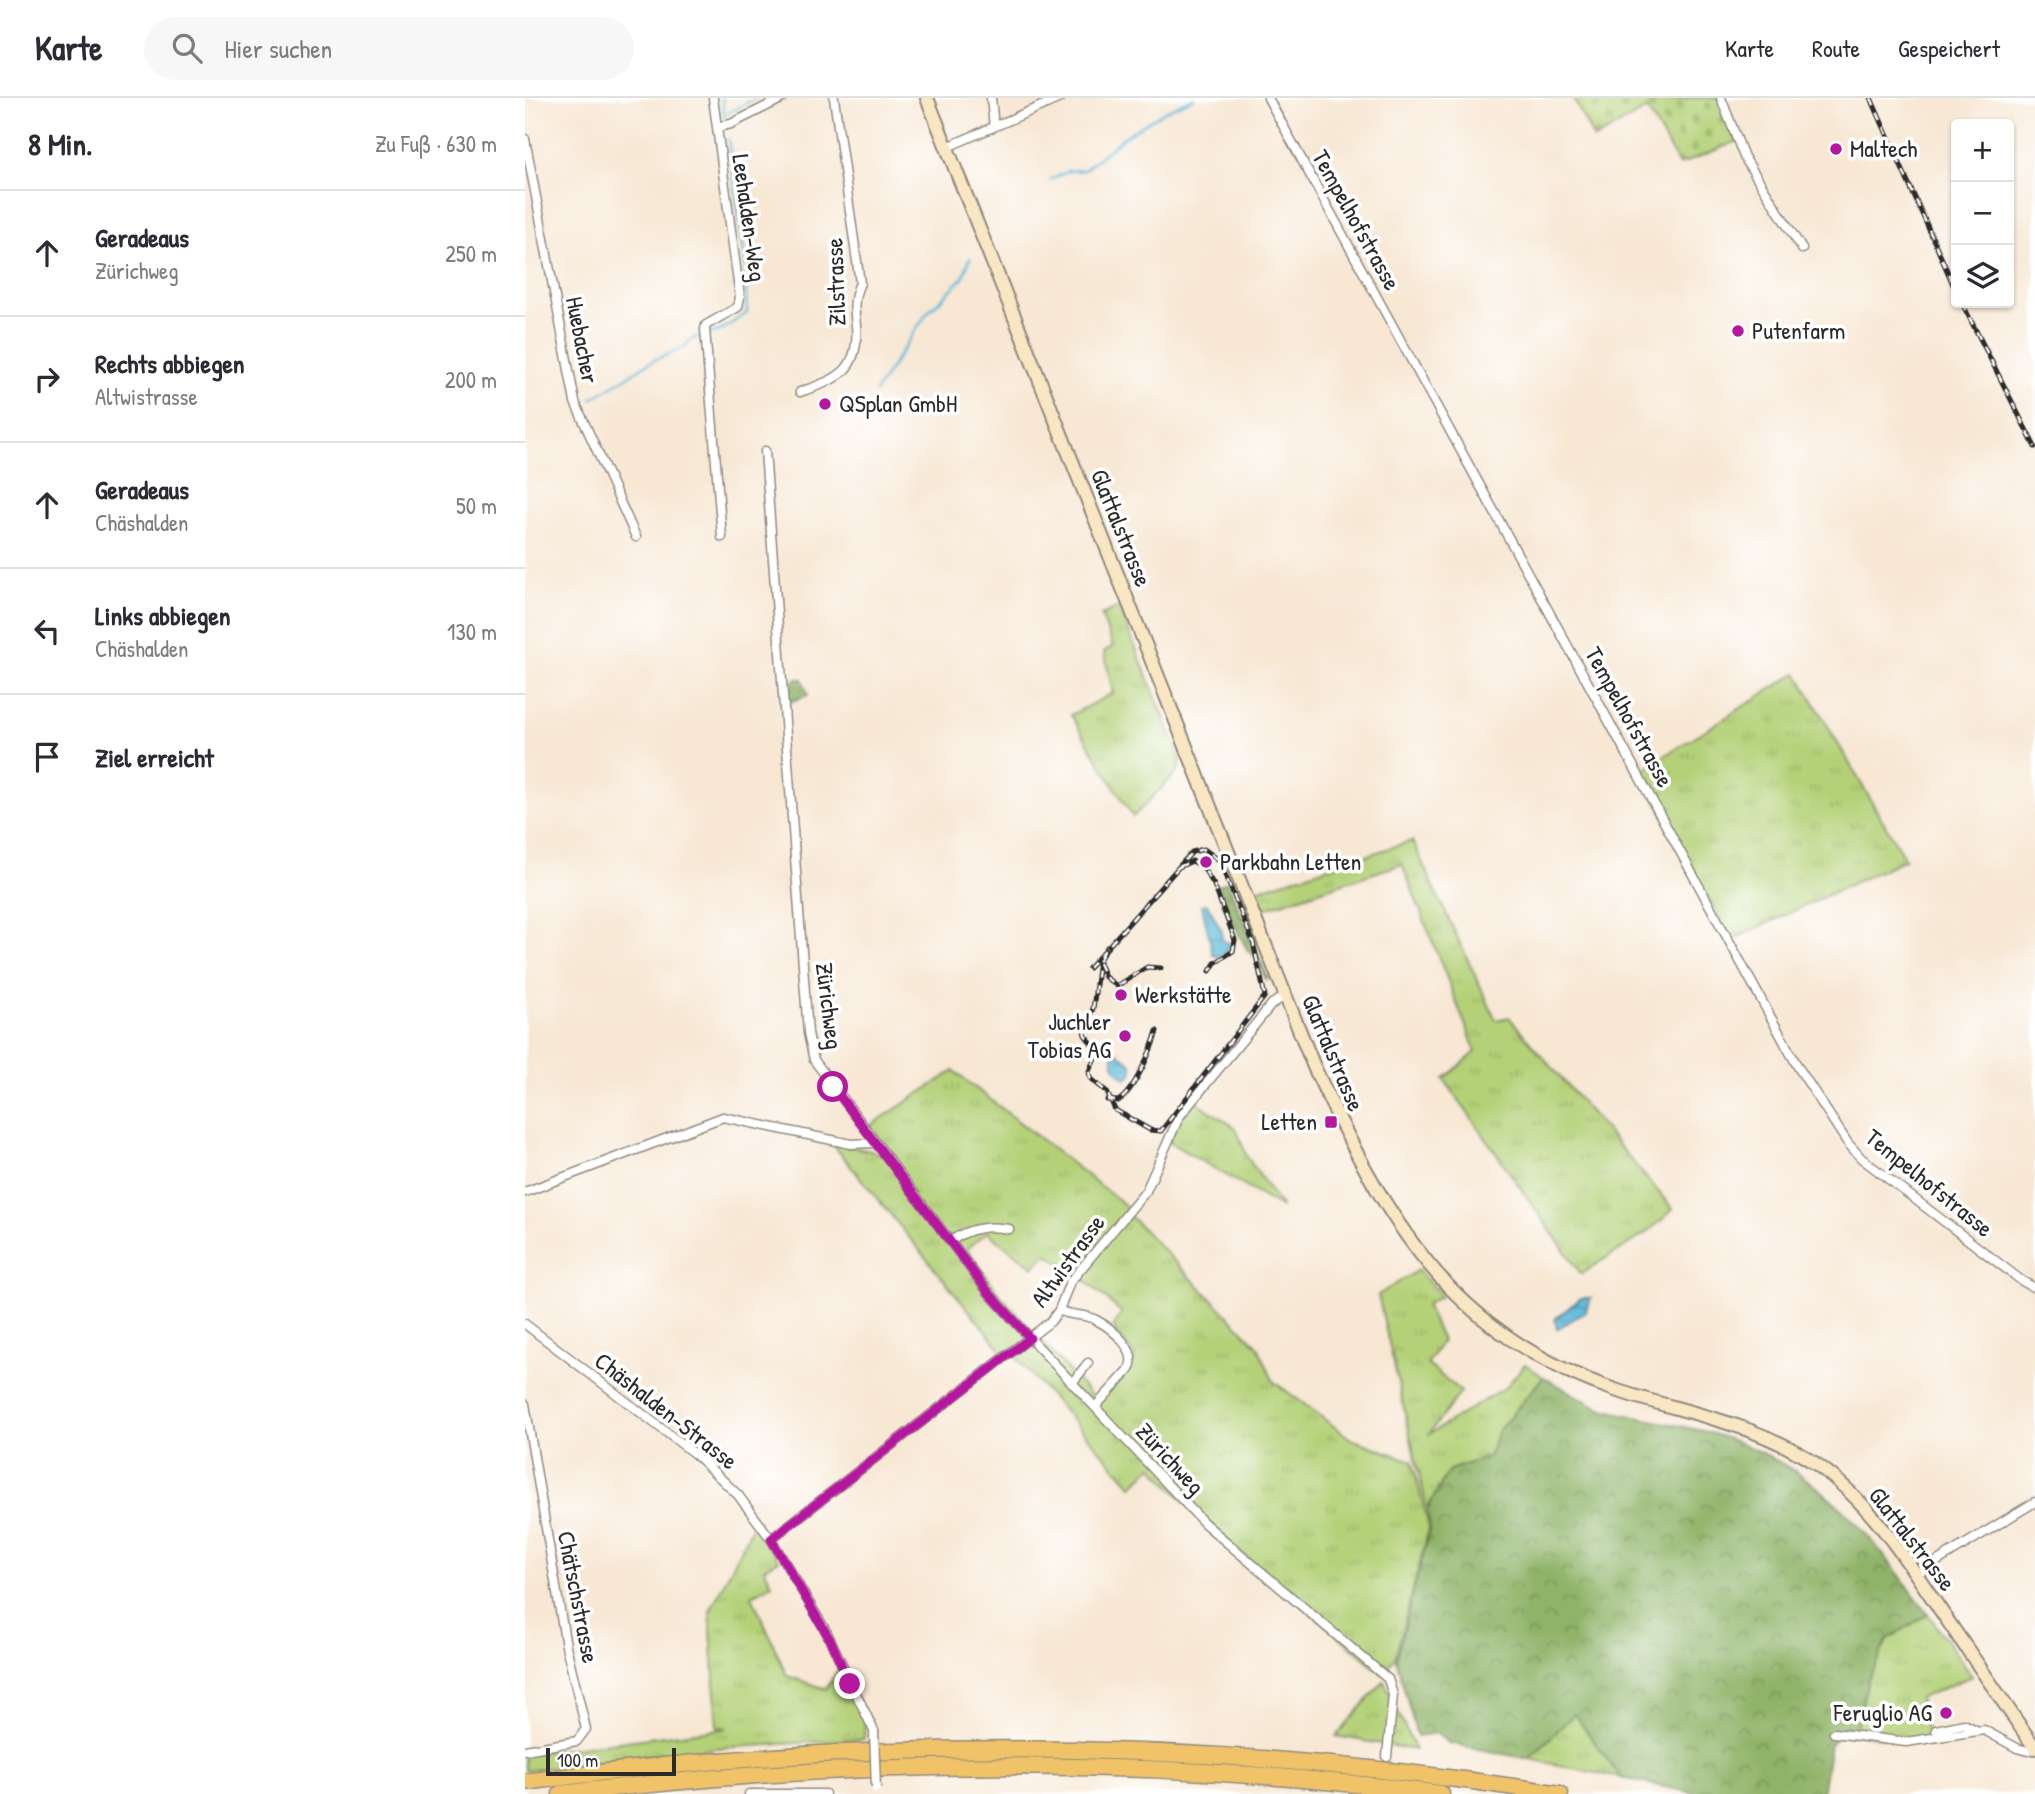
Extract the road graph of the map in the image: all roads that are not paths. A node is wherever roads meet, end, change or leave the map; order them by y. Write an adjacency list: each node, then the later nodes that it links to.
1 (713, 98): 9 (street, Leehalden-Weg)
2 (783, 98): 9 (street)
3 (834, 98): 14 (street, Zilstrasse)
4 (926, 98): 12 (street, Glattalstrasse)
5 (991, 98): 10 (street)
6 (1059, 98): 10 (street)
7 (1268, 98): 23 (street, Tempelhofstrasse)
8 (1721, 98): 13 (street)
9 (717, 127): 17 (street, Leehalden-Weg)
10 (994, 127): 12 (street)
11 (525, 139): 16 (street, Huebacher)
12 (945, 148): 18 (street, Glattalstrasse)
13 (1802, 249)
14 (800, 392)
15 (765, 451): 19 (street, Zürichweg)
16 (636, 537)
17 (722, 537)
18 (1285, 996): 24 (street, Altwistrasse); 33 (street, Glattalstrasse)
19 (874, 1143): 20 (street); 22 (street, Zürichweg)
20 (525, 1192)
21 (1009, 1229): 22 (street)
22 (951, 1241): 26 (street, Zürichweg)
23 (2035, 1288)
24 (1059, 1310): 26 (street, Altwistrasse); 30 (street)
25 (525, 1324): 32 (street, Chäshalden-Strasse)
26 (1030, 1338): 28 (street, Zürichweg); 32 (street, Altwistrasse)
27 (1088, 1363): 28 (street)
28 (1072, 1383): 30 (street, Zürichweg)
29 (525, 1404): 38 (street, Chätschstrasse)
30 (1095, 1407): 39 (street, Zürichweg)
31 (2035, 1502): 33 (street)
32 (771, 1539): 41 (street, Chäshalden-Strasse, bridge)
33 (1916, 1574): 37 (street, Glattalstrasse)
34 (1936, 1730): 35 (street)
35 (1976, 1730): 36 (street); 37 (street)
36 (1835, 1733)
37 (2035, 1748)
38 (525, 1750)
39 (1387, 1758)
40 (525, 1782): 46 (highway)
41 (876, 1791)
42 (561, 1794): 45 (highway)
43 (749, 1794): 44 (street)
44 (825, 1794)
45 (1440, 1794)
46 (1560, 1794)

